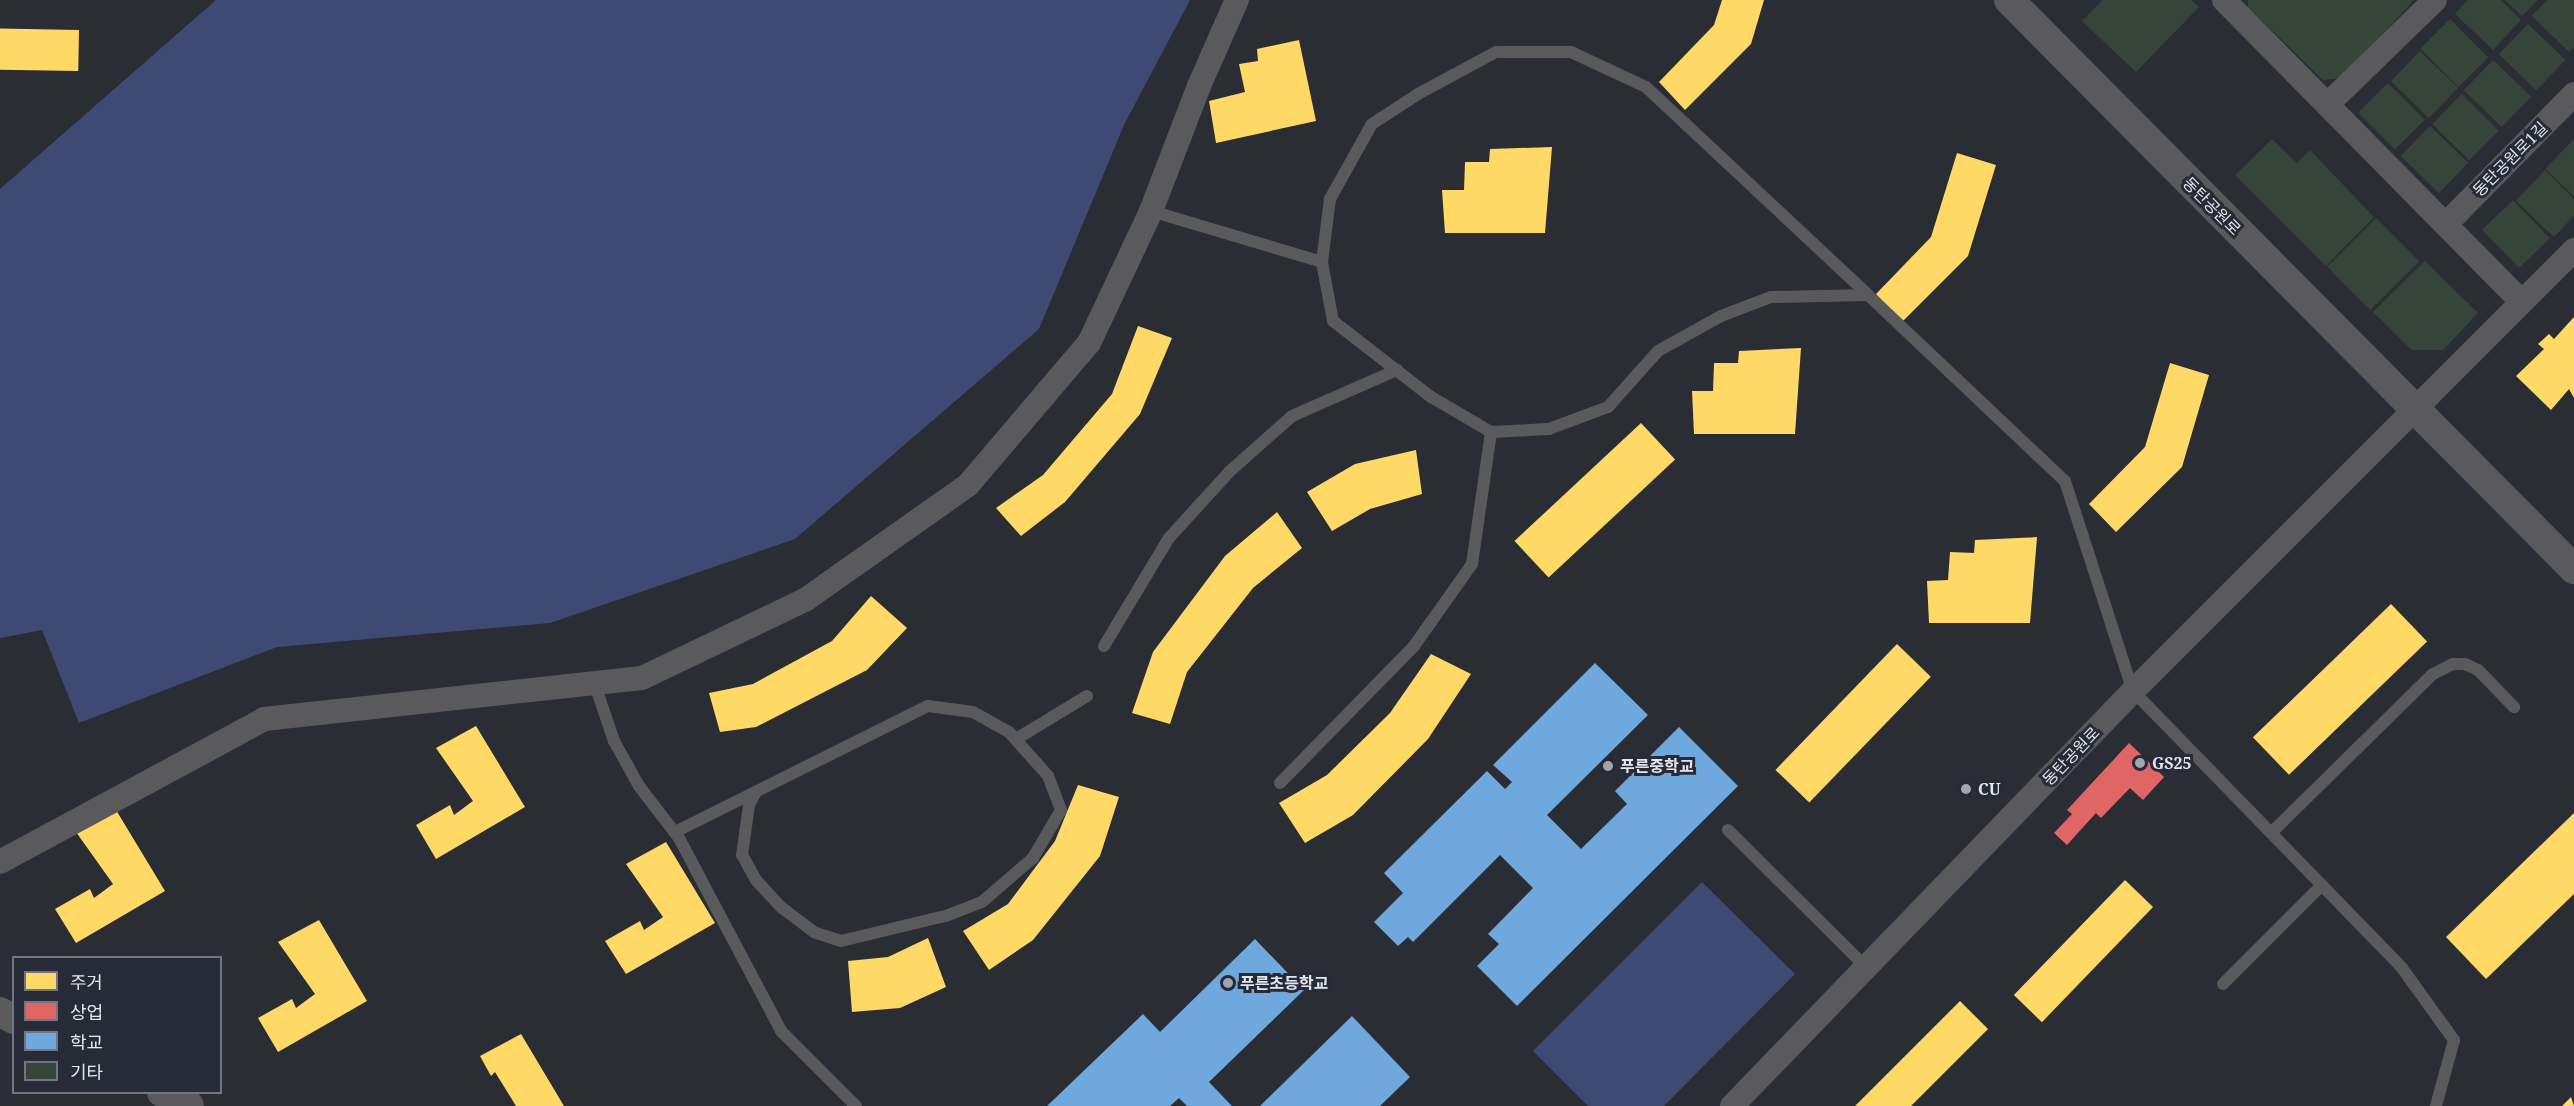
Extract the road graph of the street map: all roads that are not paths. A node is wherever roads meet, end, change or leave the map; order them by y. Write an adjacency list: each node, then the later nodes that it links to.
1 (1237, 0): 7 (street)
2 (2009, 0): 14 (street, 동탄공원로)
3 (2224, 0): 6 (street)
4 (2435, 0): 6 (street)
5 (2574, 94): 8 (street, 동탄공원로1길)
6 (2328, 104): 8 (street)
7 (1151, 211): 10 (lane); 18 (street)
8 (2446, 223): 12 (street)
9 (2574, 250): 12 (street)
10 (1322, 262): 11 (lane); 13 (lane)
11 (1868, 295): 15 (lane); 19 (lane)
12 (2522, 302): 14 (street)
13 (1397, 370): 15 (lane); 17 (lane)
14 (2415, 412): 16 (street, 동탄공원로); 19 (street, 동탄공원로)
15 (1491, 432): 23 (lane)
16 (2574, 568)
17 (1104, 646)
18 (594, 682): 26 (lane); 28 (street)
19 (2133, 691): 27 (lane); 30 (street, 동탄공원로)
20 (1087, 696): 22 (lane)
21 (2514, 707): 27 (lane)
22 (1016, 739): 24 (lane); 24 (lane)
23 (1280, 783)
24 (756, 792): 26 (lane)
25 (1728, 830): 30 (lane)
26 (675, 832): 34 (lane)
27 (2271, 833): 29 (lane)
28 (0, 862)
29 (2322, 885): 31 (lane); 36 (lane)
30 (1866, 967): 35 (street, 동탄공원로)
31 (2223, 984)
32 (166, 1094): 33 (street)
33 (189, 1106)
34 (856, 1106)
35 (1732, 1106)
36 (2436, 1106)

